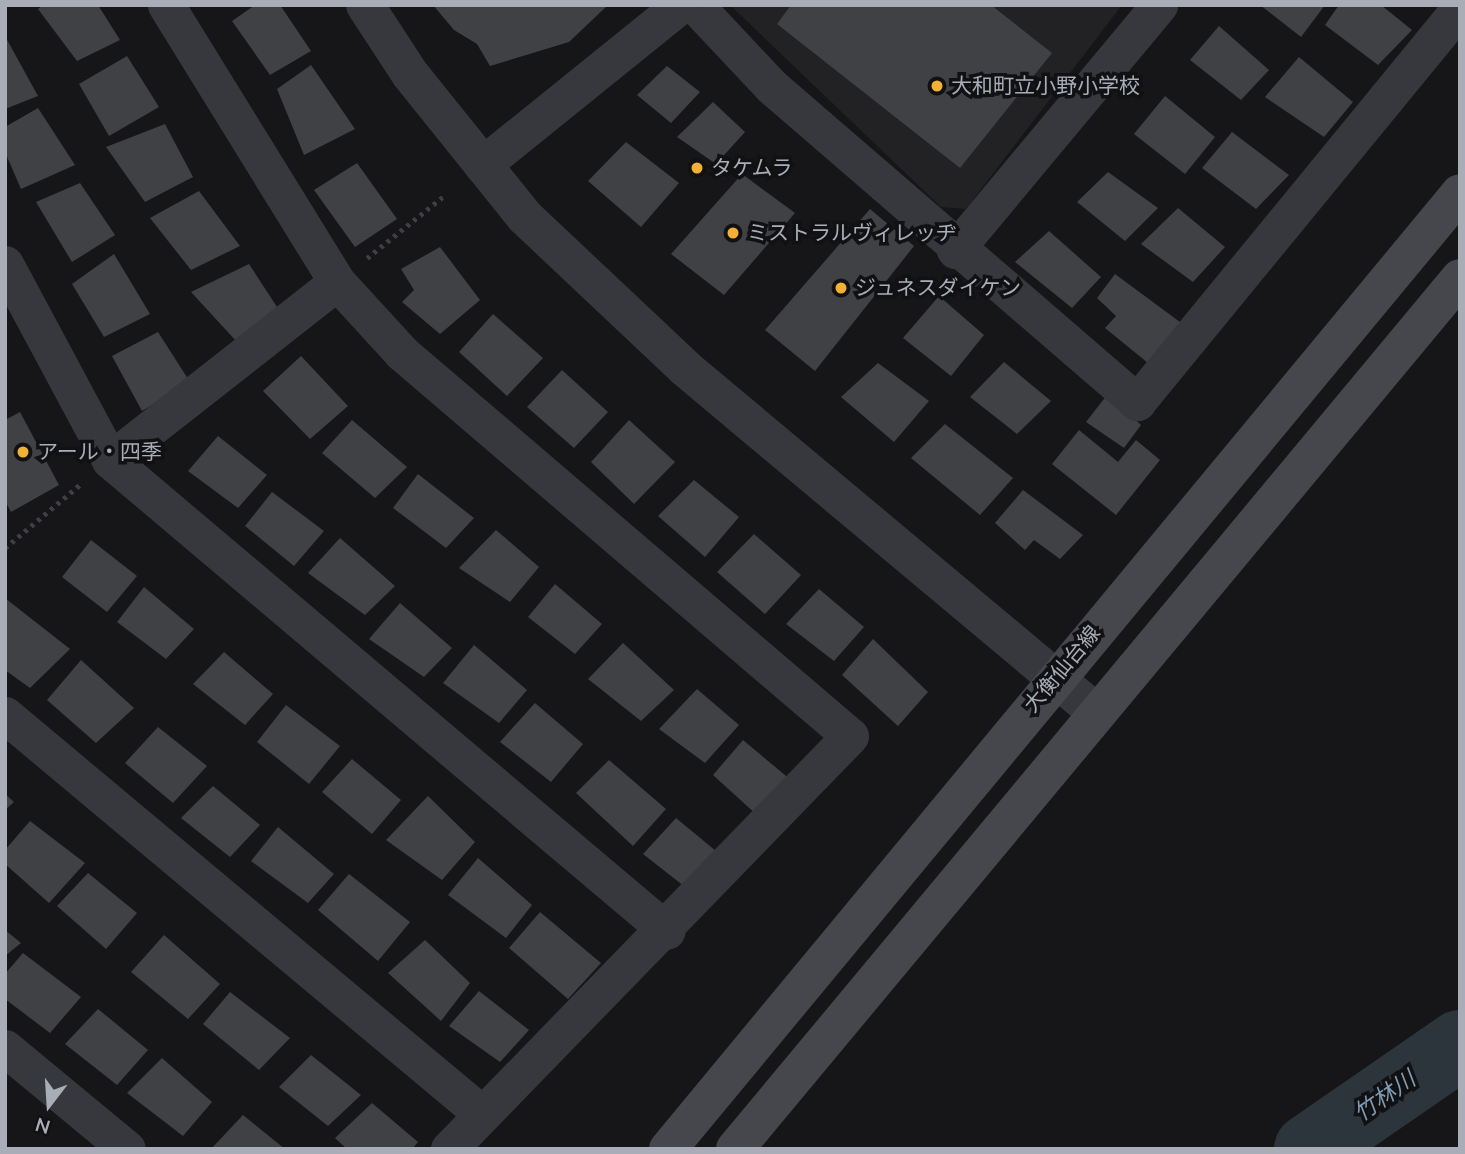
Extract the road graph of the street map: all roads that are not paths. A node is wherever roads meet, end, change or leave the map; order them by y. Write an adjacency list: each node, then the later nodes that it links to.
1 (166, 5): 12 (street)
2 (365, 5): 7 (street)
3 (680, 5): 7 (street)
4 (695, 5): 9 (street)
5 (1159, 5): 9 (street)
6 (1460, 8): 9 (street)
7 (482, 165): 14 (street)
8 (1460, 193): 14 (main road, 大衡仙台線)
9 (955, 250)
10 (5, 264): 13 (street)
11 (1460, 278): 15 (main road)
12 (337, 282): 13 (street); 17 (street)
13 (110, 460): 17 (street)
14 (1055, 677): 15 (street); 22 (main road, 大衡仙台線)
15 (1097, 713): 23 (main road)
16 (5, 715): 19 (street)
17 (667, 930): 19 (street)
18 (5, 1048): 20 (street)
19 (482, 1114): 21 (street)
20 (127, 1149)
21 (449, 1149)
22 (668, 1149)
23 (735, 1149)

